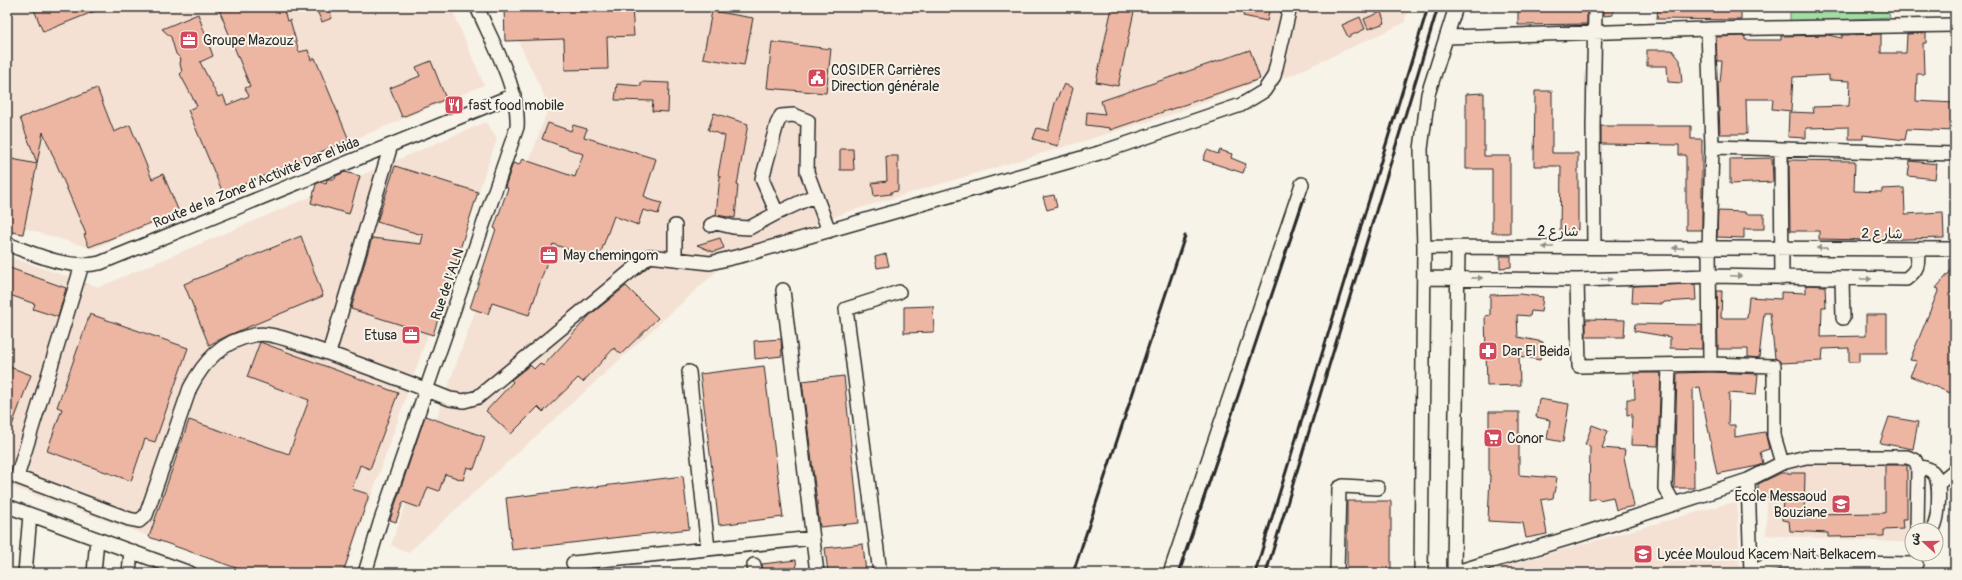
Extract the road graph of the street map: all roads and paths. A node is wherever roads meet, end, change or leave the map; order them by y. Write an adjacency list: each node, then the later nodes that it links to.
1 (477, 7): 9 (street, Rue de l'ALN)
2 (1290, 7): 19 (street)
3 (1456, 7): 8 (street)
4 (1595, 7): 7 (street)
5 (1955, 25): 6 (street)
6 (1708, 29): 7 (street); 11 (street)
7 (1595, 33): 8 (street); 23 (street)
8 (1447, 37): 21 (street)
9 (514, 95): 10 (street, Route de la Zone d'Activité Dar el bida); 43 (street, Rue de l'ALN)
10 (391, 145): 29 (street, Route de la Zone d'Activité Dar el bida); 39 (street)
11 (1712, 147): 12 (street); 25 (street)
12 (1781, 150): 13 (street); 24 (street)
13 (1955, 154)
14 (1302, 184): 68 (street)
15 (816, 195): 16 (street); 16 (street); 19 (street)
16 (777, 213): 17 (street)
17 (711, 225)
18 (675, 226): 28 (street)
19 (829, 231): 28 (street)
20 (7, 244): 29 (street, Route de la Zone d'Activité Dar el bida)
21 (1424, 247): 22 (street, شارع 2); 31 (street)
22 (1458, 247): 23 (street, شارع 2, one-way to 22); 32 (street)
23 (1594, 247): 25 (street, شارع 2, one-way to 23)
24 (1782, 248): 25 (street, شارع 2); 27 (street, شارع 2, one-way to 24); 33 (street)
25 (1709, 249): 30 (street)
26 (1955, 249): 27 (street)
27 (1918, 250): 34 (street, شارع 2, one-way to 27)
28 (675, 259): 43 (street)
29 (82, 265): 39 (street)
30 (1710, 276): 33 (street, شارع 2, one-way to 33); 35 (street, شارع 2, one-way to 30); 40 (street)
31 (1424, 278): 32 (street, شارع 2); 70 (street)
32 (1458, 278): 35 (street, شارع 2, one-way to 35); 71 (street)
33 (1782, 278): 34 (street, شارع 2)
34 (1842, 279): 38 (street)
35 (1577, 280): 41 (street)
36 (783, 290): 55 (street)
37 (899, 292): 67 (street)
38 (1843, 318)
39 (330, 353): 43 (street)
40 (1710, 364): 41 (street); 44 (street)
41 (1668, 366): 50 (street)
42 (689, 372): 57 (street)
43 (426, 390): 65 (street, Rue de l'ALN)
44 (1782, 463): 45 (street); 47 (street)
45 (1918, 467): 48 (street); 53 (street)
46 (1955, 470): 48 (street)
47 (1748, 480): 50 (street); 72 (street)
48 (1938, 484): 54 (street)
49 (1378, 488): 69 (street)
50 (1674, 504): 71 (street)
51 (7, 506): 52 (street)
52 (30, 515): 56 (street); 61 (street)
53 (1917, 522)
54 (1936, 522)
55 (813, 538): 57 (street); 66 (street)
56 (97, 539): 58 (street); 62 (street)
57 (708, 549): 59 (street)
58 (131, 551): 63 (street); 64 (street)
59 (573, 563)
60 (1916, 564): 72 (street)
61 (25, 573)
62 (94, 573)
63 (129, 573)
64 (190, 573)
65 (365, 573)
66 (817, 573)
67 (880, 573)
68 (1170, 573)
69 (1337, 573)
70 (1421, 573)
71 (1454, 573)
72 (1751, 573)

